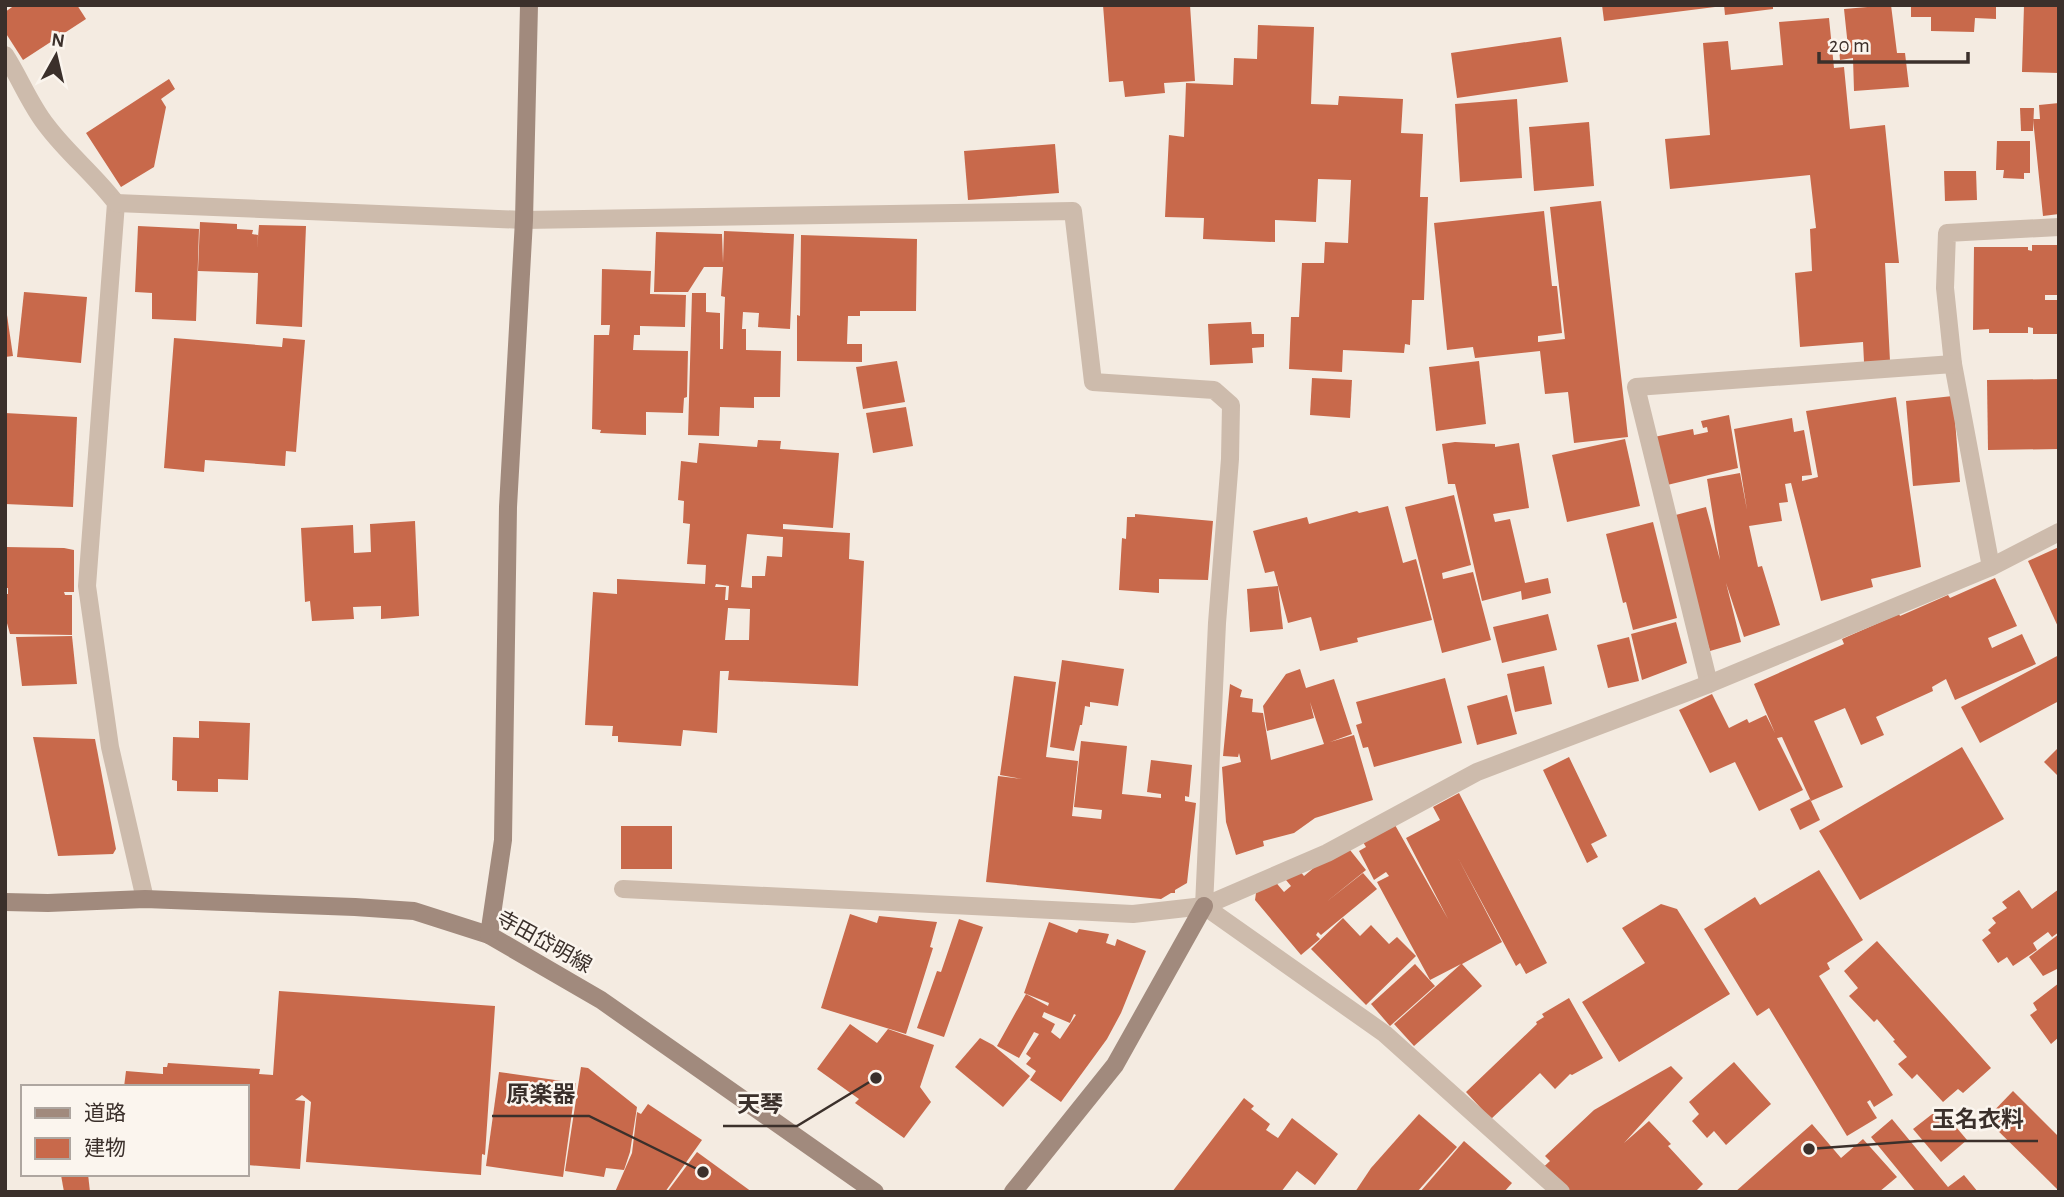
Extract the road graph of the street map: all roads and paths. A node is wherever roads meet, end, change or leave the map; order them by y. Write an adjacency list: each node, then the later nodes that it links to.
1 (529, 5): 4 (street)
2 (5, 55): 3 (street)
3 (116, 203): 4 (street); 11 (street)
4 (524, 220): 13 (street); 14 (street)
5 (2059, 227): 6 (street)
6 (1953, 364): 8 (street); 9 (street)
7 (2059, 532): 8 (street)
8 (1991, 567): 9 (street)
9 (1709, 684): 13 (street)
10 (623, 888): 13 (street)
11 (145, 899): 12 (street, 寺田岱明線); 14 (street, 寺田岱明線)
12 (5, 902)
13 (1203, 906): 16 (street); 17 (street)
14 (489, 935): 15 (street, 寺田岱明線)
15 (875, 1192)
16 (1013, 1192)
17 (1561, 1192)

